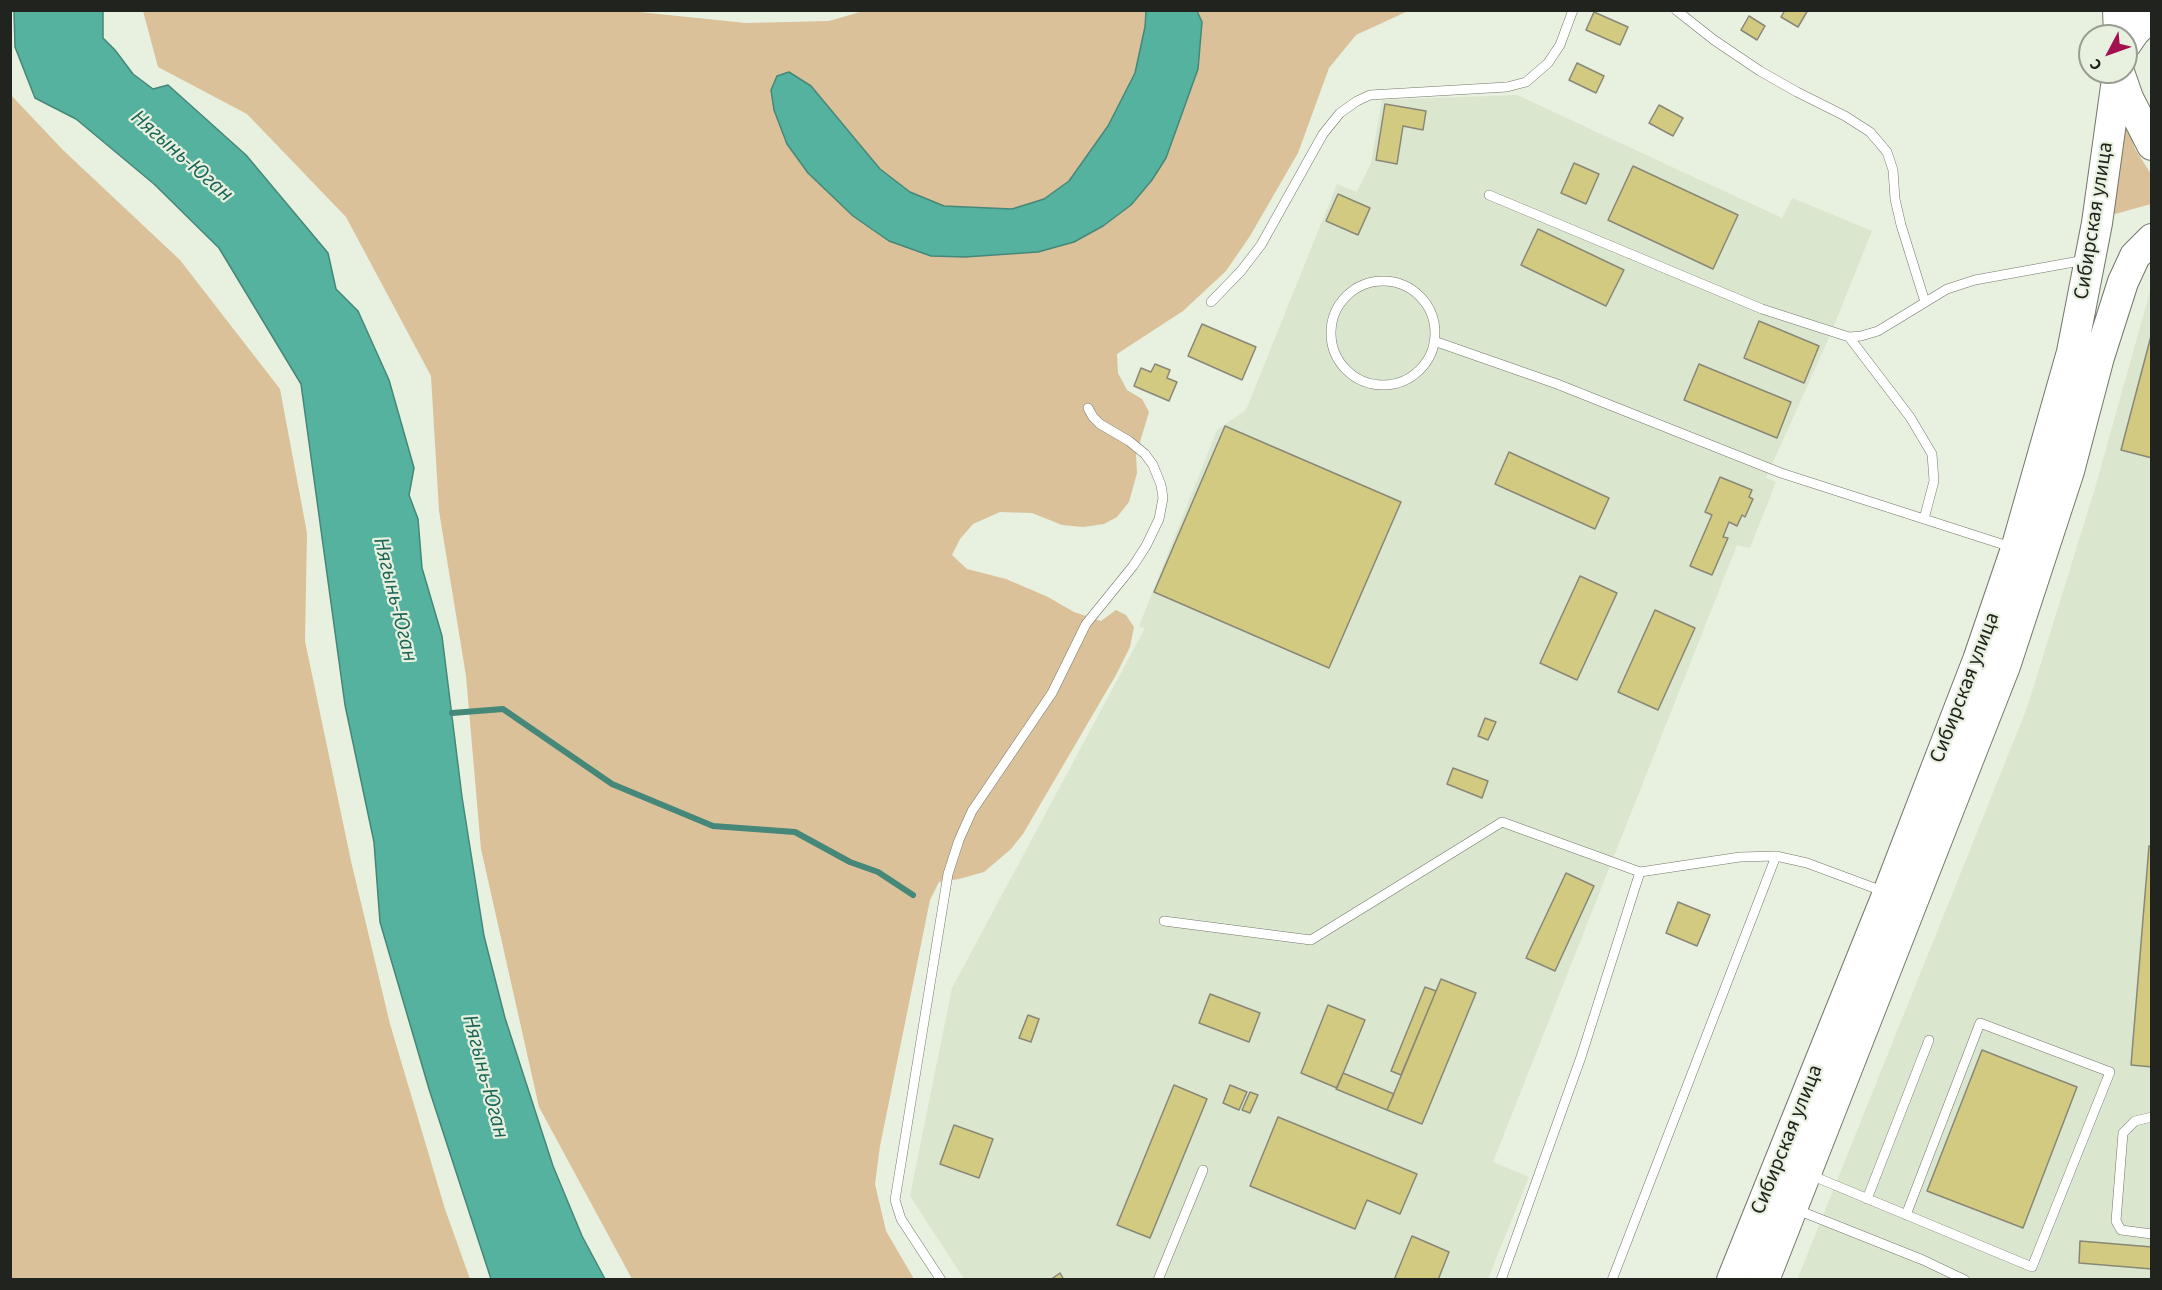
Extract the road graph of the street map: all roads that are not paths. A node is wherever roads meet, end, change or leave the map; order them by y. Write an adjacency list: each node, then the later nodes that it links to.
1 (1573, 10): 11 (lane)
2 (1676, 10): 12 (lane)
3 (2151, 15): 4 (main road)
4 (2138, 28)
5 (2117, 84): 10 (main road, Сибирская улица)
6 (2124, 84): 7 (main road)
7 (2151, 145)
8 (1489, 195): 13 (lane)
9 (2151, 239): 25 (main road, Сибирская улица)
10 (2090, 260): 12 (lane); 17 (main road, Сибирская улица)
11 (1211, 302)
12 (1925, 302): 13 (lane)
13 (1849, 338): 16 (lane)
14 (1434, 341): 14 (lane); 16 (lane)
15 (1088, 408): 30 (lane)
16 (1924, 519): 17 (lane)
17 (2016, 549): 20 (main road, Сибирская улица)
18 (1776, 856): 19 (lane); 20 (lane); 33 (lane)
19 (1640, 872): 21 (lane); 32 (lane)
20 (1888, 893): 34 (main road, Сибирская улица)
21 (1164, 921)
22 (1929, 1040): 26 (lane)
23 (2151, 1117): 29 (lane)
24 (1203, 1170): 31 (lane)
25 (1806, 1174): 26 (lane); 27 (main road, Сибирская улица)
26 (1867, 1199): 28 (lane)
27 (1792, 1209): 35 (main road, Сибирская улица); 36 (lane)
28 (1906, 1215): 28 (lane)
29 (2151, 1234)
30 (941, 1280)
31 (1158, 1280)
32 (1502, 1280)
33 (1612, 1280)
34 (1732, 1280)
35 (1764, 1280)
36 (1965, 1280)

